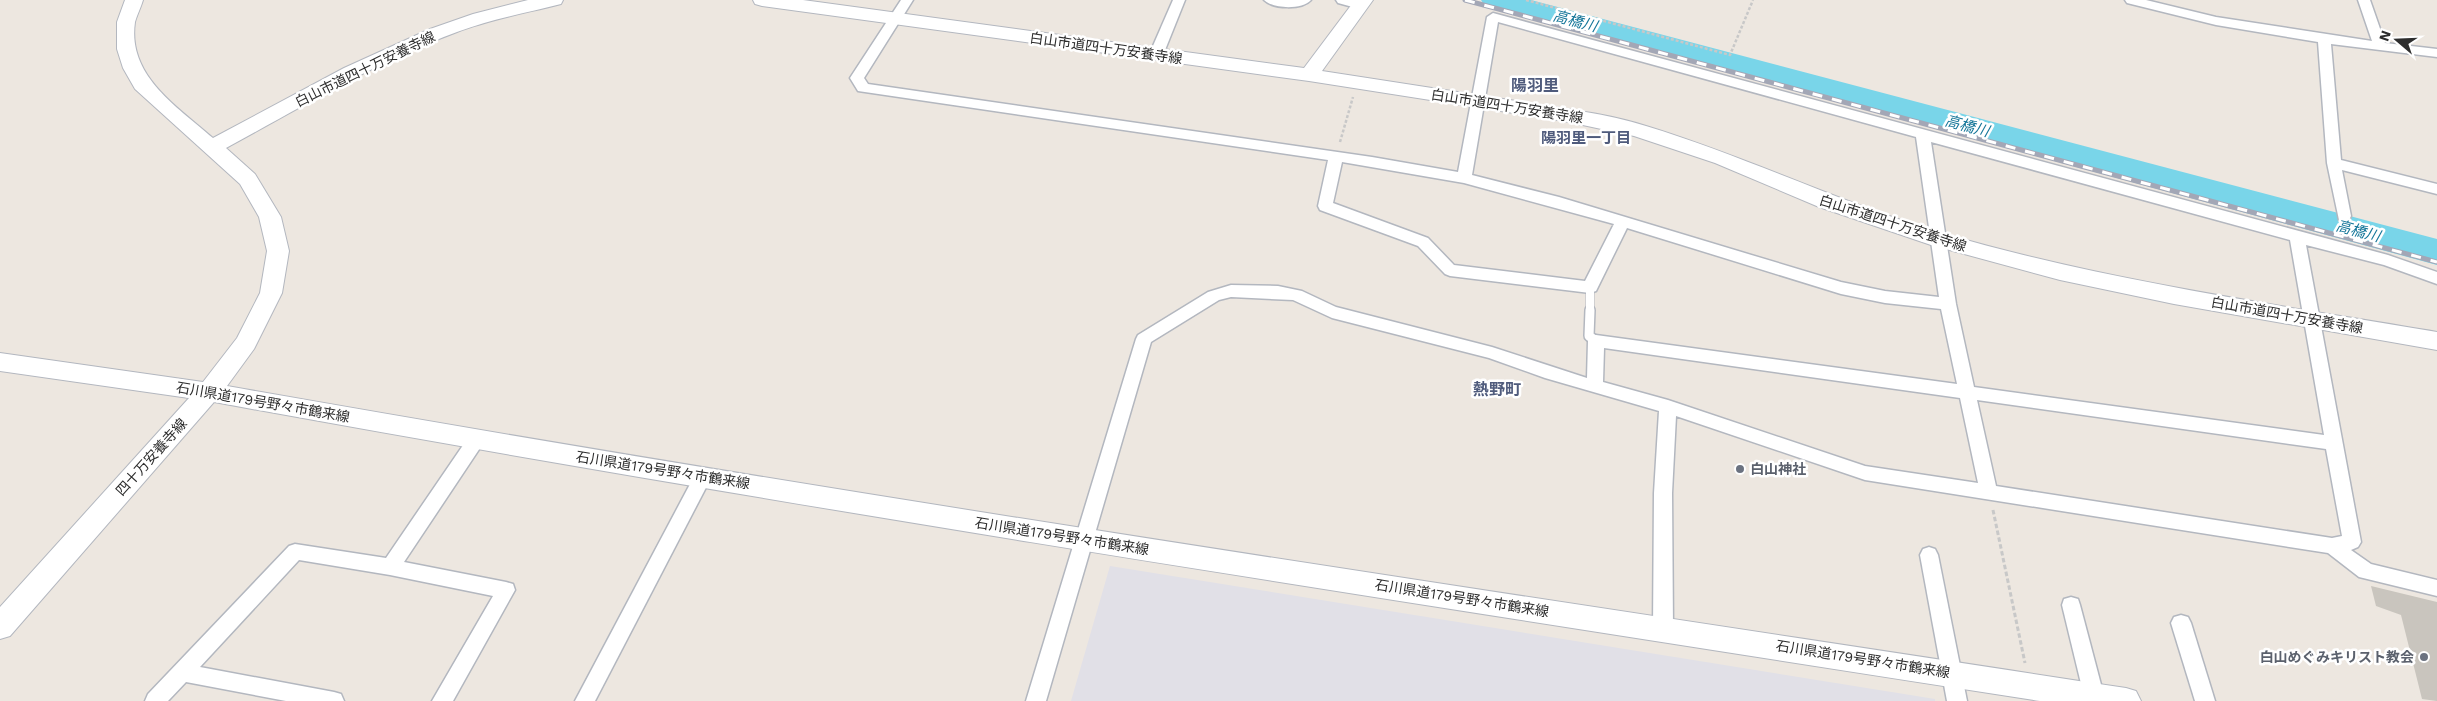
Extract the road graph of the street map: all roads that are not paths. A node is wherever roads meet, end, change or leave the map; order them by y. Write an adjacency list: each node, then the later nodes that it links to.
1 (134, 0): 19 (street, 四十万安養寺線)
2 (554, 0): 19 (street, 白山市道四十万安養寺線)
3 (762, 0): 11 (street, 白山市道四十万安養寺線)
4 (907, 0): 11 (street)
5 (1179, 0): 15 (street)
6 (1270, 0): 7 (street)
7 (1305, 0)
8 (2131, 0): 12 (street)
9 (2364, 0): 13 (street)
10 (1355, 2): 16 (street)
11 (894, 19): 15 (street, 白山市道四十万安養寺線); 20 (street)
12 (2324, 39): 13 (street); 21 (street)
13 (2380, 46): 14 (street)
14 (2437, 53)
15 (1156, 55): 16 (street, 白山市道四十万安養寺線)
16 (1309, 75): 17 (street, 白山市道四十万安養寺線)
17 (1479, 101): 18 (street); 22 (street); 27 (street, 白山市道四十万安養寺線)
18 (1923, 135): 26 (street); 27 (street)
19 (212, 146): 36 (street, 四十万安養寺線)
20 (1336, 157): 22 (street); 29 (street)
21 (2334, 163): 23 (street); 24 (street)
22 (1464, 178): 25 (street)
23 (2437, 189)
24 (2344, 216)
25 (1622, 223): 29 (street); 30 (street)
26 (2297, 237): 28 (street); 31 (street)
27 (1939, 240): 30 (street); 31 (street, 白山市道四十万安養寺線)
28 (2437, 278)
29 (1590, 287): 33 (lane)
30 (1948, 304): 37 (street)
31 (2312, 320): 32 (street, 白山市道四十万安養寺線); 40 (street)
32 (2437, 341)
33 (1596, 342): 35 (street); 37 (street)
34 (0, 362): 36 (street, 石川県道179号野々市鶴来線)
35 (1595, 385): 38 (street); 43 (street)
36 (209, 392): 39 (street, 石川県道179号野々市鶴来線); 50 (street, 四十万安養寺線)
37 (1965, 392): 40 (street); 42 (street)
38 (1668, 408): 42 (street); 51 (street)
39 (476, 440): 41 (street, 石川県道179号野々市鶴来線); 46 (street)
40 (2334, 443): 44 (street)
41 (703, 476): 43 (street, 石川県道179号野々市鶴来線); 58 (street)
42 (1989, 493): 44 (street)
43 (1084, 540): 51 (street, 石川県道179号野々市鶴来線); 59 (street)
44 (2332, 546): 47 (street)
45 (1929, 555): 53 (street)
46 (390, 567): 52 (street); 57 (street)
47 (2437, 588)
48 (2071, 605): 54 (street)
49 (2181, 623): 62 (street)
50 (0, 627)
51 (1663, 629): 53 (street, 石川県道179号野々市鶴来線)
52 (182, 672): 55 (street); 56 (street)
53 (1952, 672): 54 (street, 石川県道179号野々市鶴来線); 60 (street)
54 (2094, 696): 61 (street, 石川県道179号野々市鶴来線)
55 (155, 701)
56 (334, 701)
57 (442, 701)
58 (585, 701)
59 (1036, 701)
60 (1957, 701)
61 (2126, 701)
62 (2205, 701)

